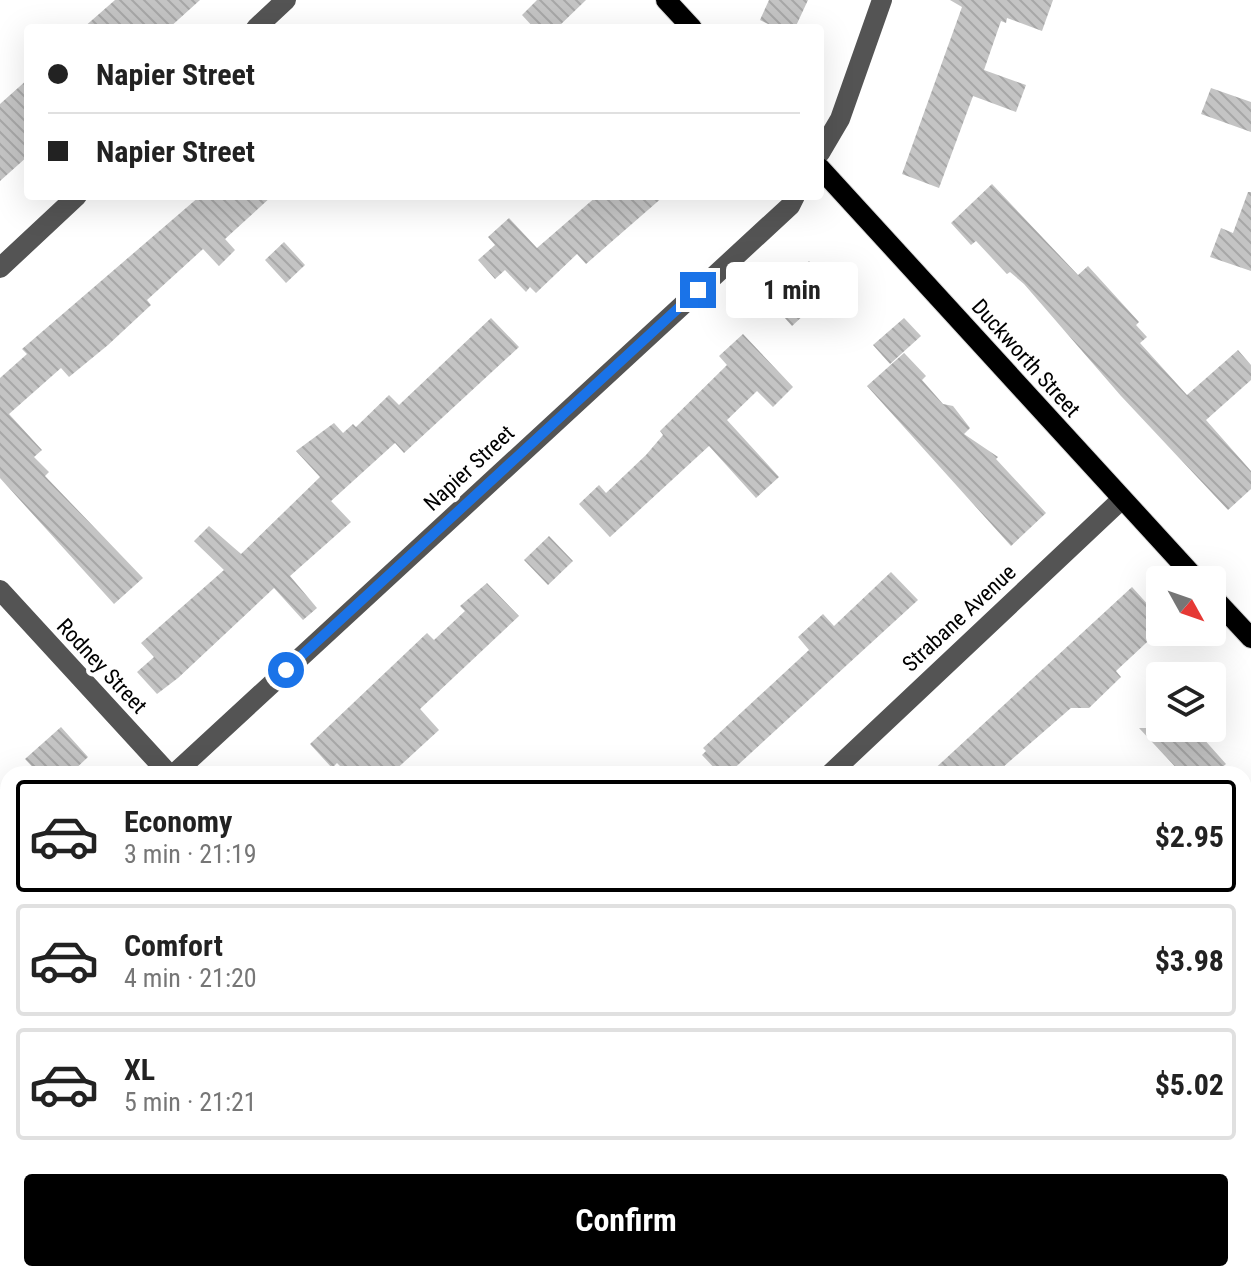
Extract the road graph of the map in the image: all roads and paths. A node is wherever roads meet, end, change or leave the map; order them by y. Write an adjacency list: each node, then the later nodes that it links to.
1 (286, 0): 4 (street)
2 (666, 0): 5 (main road)
3 (882, 0): 6 (street)
4 (260, 24)
5 (688, 24)
6 (824, 146)
7 (824, 172): 11 (main road, Duckworth Street)
8 (73, 200): 10 (street)
9 (792, 200): 17 (street, Napier Street)
10 (0, 268)
11 (1122, 499): 12 (main road, Duckworth Street); 18 (street, Strabane Avenue)
12 (1184, 566)
13 (0, 590): 16 (street, Rodney Street)
14 (1226, 611): 15 (main road)
15 (1251, 638)
16 (164, 766)
17 (180, 766)
18 (838, 766)

